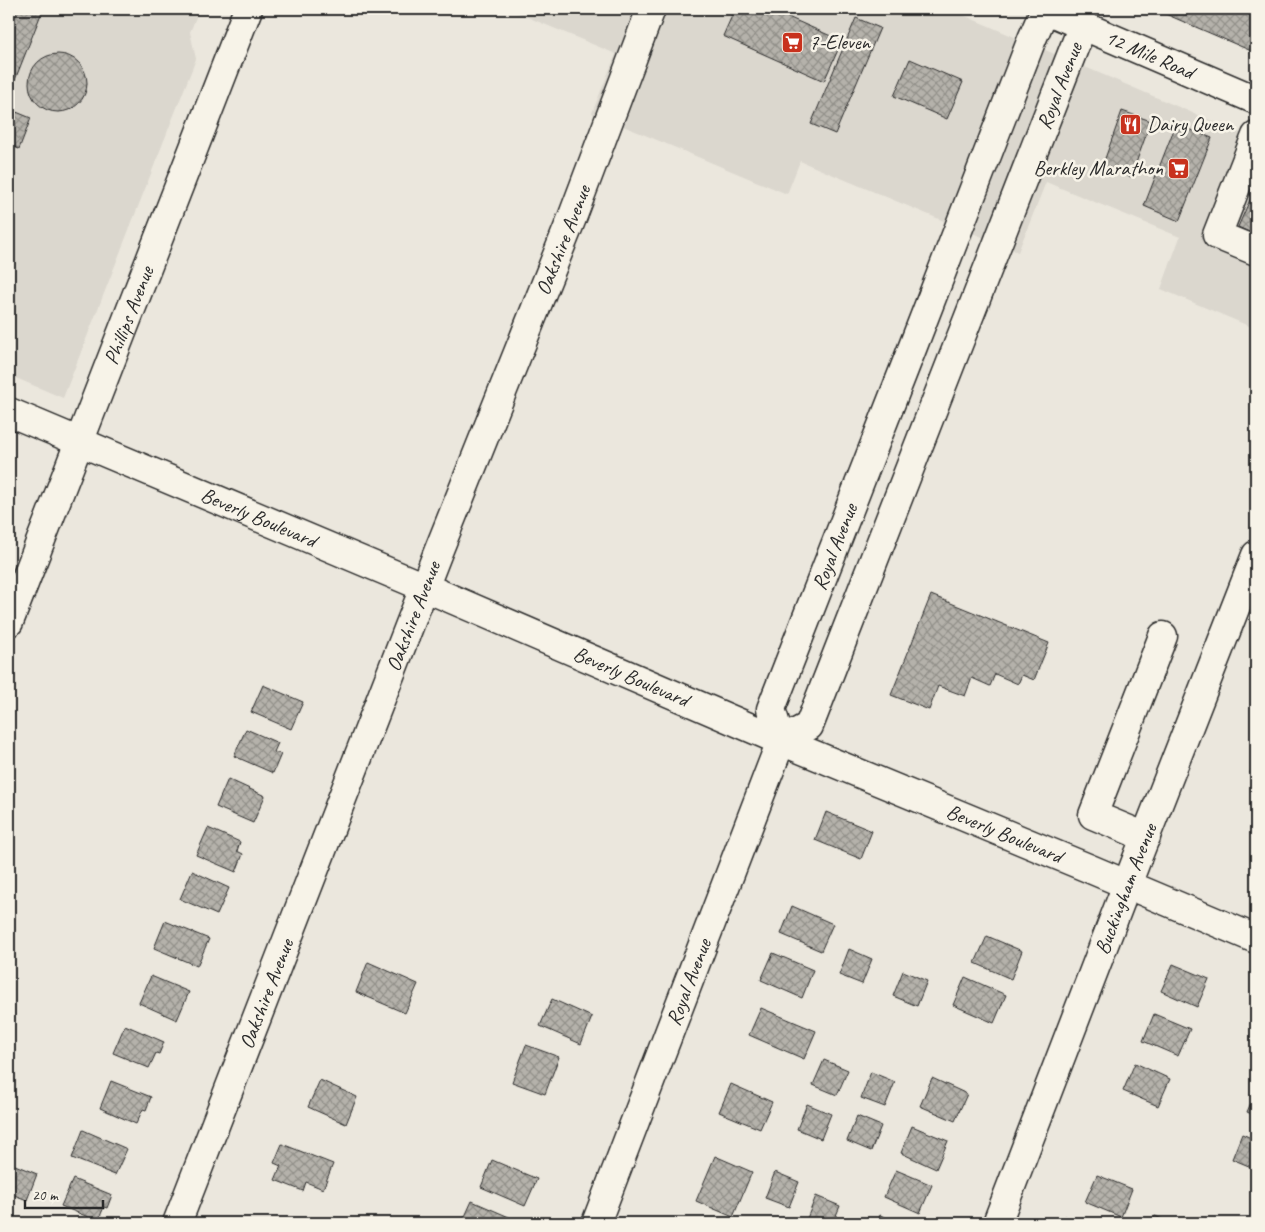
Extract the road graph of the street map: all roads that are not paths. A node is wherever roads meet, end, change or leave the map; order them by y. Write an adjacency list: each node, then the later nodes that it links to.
1 (248, 9): 11 (street, Phillips Avenue)
2 (651, 9): 13 (street, Oakshire Avenue)
3 (1044, 9): 4 (street, 12 Mile Road); 8 (street, Royal Avenue)
4 (1082, 26): 5 (street, 12 Mile Road); 9 (street, Royal Avenue)
5 (1256, 100)
6 (1256, 136): 7 (street)
7 (1256, 251)
8 (910, 354): 9 (street); 16 (street, Royal Avenue)
9 (948, 370): 16 (street, Royal Avenue)
10 (9, 412): 11 (street, Beverly Boulevard)
11 (79, 442): 13 (street, Beverly Boulevard); 14 (street, Phillips Avenue)
12 (1256, 555): 17 (street, Buckingham Avenue)
13 (424, 587): 16 (street, Beverly Boulevard); 20 (street, Oakshire Avenue)
14 (9, 622)
15 (1163, 636): 17 (street)
16 (780, 741): 18 (street, Beverly Boulevard); 21 (street, Royal Avenue)
17 (1146, 837): 18 (street, Buckingham Avenue)
18 (1128, 885): 19 (street, Beverly Boulevard); 22 (street, Buckingham Avenue)
19 (1256, 939)
20 (177, 1223)
21 (596, 1223)
22 (997, 1223)

